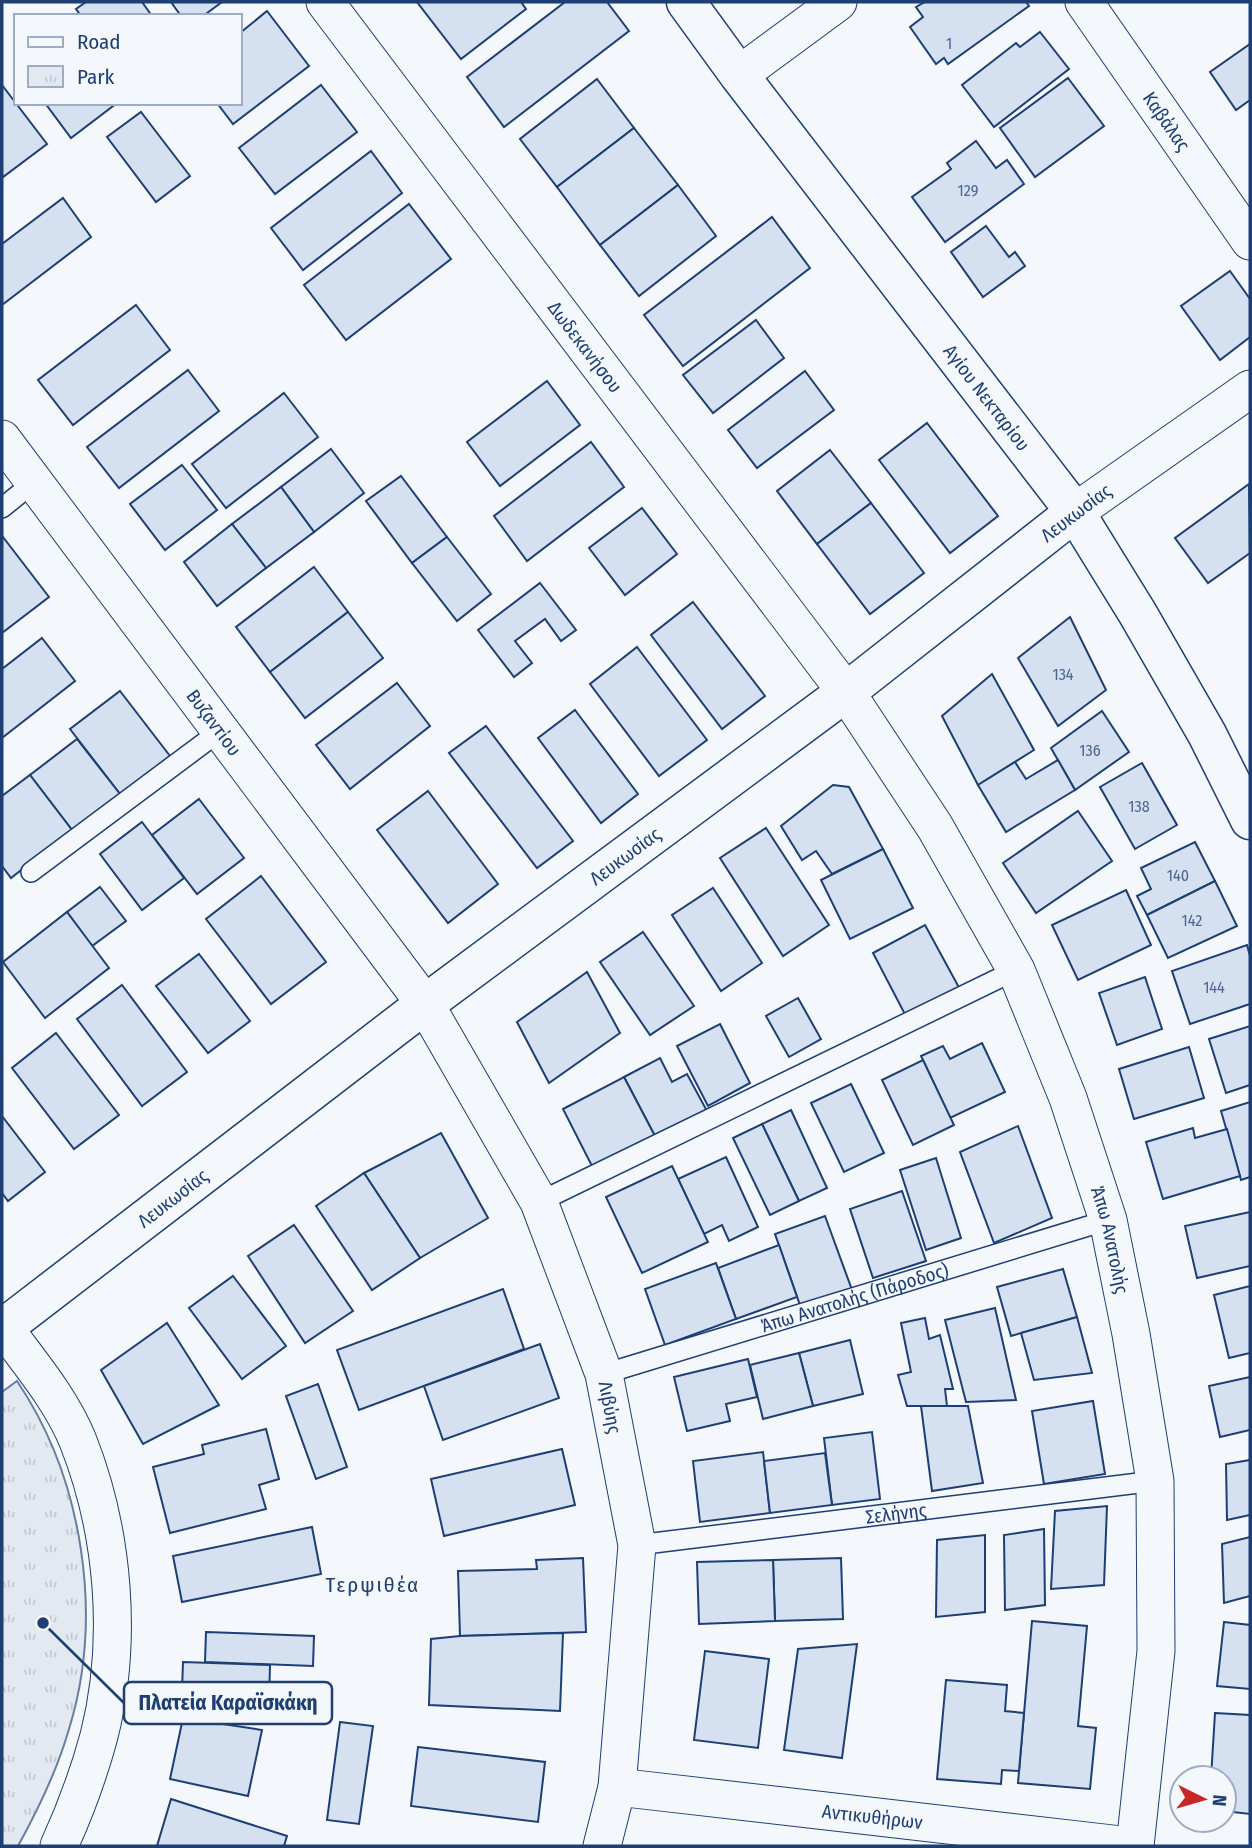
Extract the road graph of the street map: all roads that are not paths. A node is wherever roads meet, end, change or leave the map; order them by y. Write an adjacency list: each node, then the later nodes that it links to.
1 (325, 2): 12 (street, Δωδεκανήσου)
2 (686, 2): 5 (street, Αγίου Νεκταρίου)
3 (838, 2): 5 (street)
4 (1084, 2): 6 (street, Καβάλας)
5 (739, 75): 11 (street, Αγίου Νεκταρίου)
6 (1250, 241)
7 (1250, 389): 11 (street, Λευκωσίας)
8 (2, 439): 9 (street, Βυζαντίου)
9 (34, 482): 10 (lane); 13 (street, Βυζαντίου)
10 (2, 508)
11 (1075, 512): 12 (street, Λευκωσίας); 14 (street, Αγίου Νεκταρίου)
12 (846, 692): 18 (street, Άπω Ανατολής); 19 (street, Λευκωσίας)
13 (220, 731): 17 (lane); 19 (street, Βυζαντίου)
14 (1207, 734): 15 (street); 16 (street, Αγίου Νεκταρίου)
15 (1250, 778)
16 (1250, 820)
17 (31, 872)
18 (1016, 970): 20 (lane); 21 (street, Άπω Ανατολής)
19 (425, 1004): 20 (street, Λιβύης); 22 (street, Λευκωσίας)
20 (539, 1202): 23 (street, Λιβύης)
21 (1108, 1220): 23 (lane, Άπω Ανατολής (Πάροδος)); 24 (street, Άπω Ανατολής)
22 (2, 1327): 27 (street)
23 (604, 1374): 25 (street, Λιβύης)
24 (1155, 1480): 25 (lane, Σελήνης); 29 (street, Άπω Ανατολής)
25 (637, 1545): 26 (street, Λιβύης)
26 (617, 1787): 28 (street, Λιβύης); 29 (street, Αντικυθήρων)
27 (59, 1846)
28 (602, 1846)
29 (1133, 1846)

